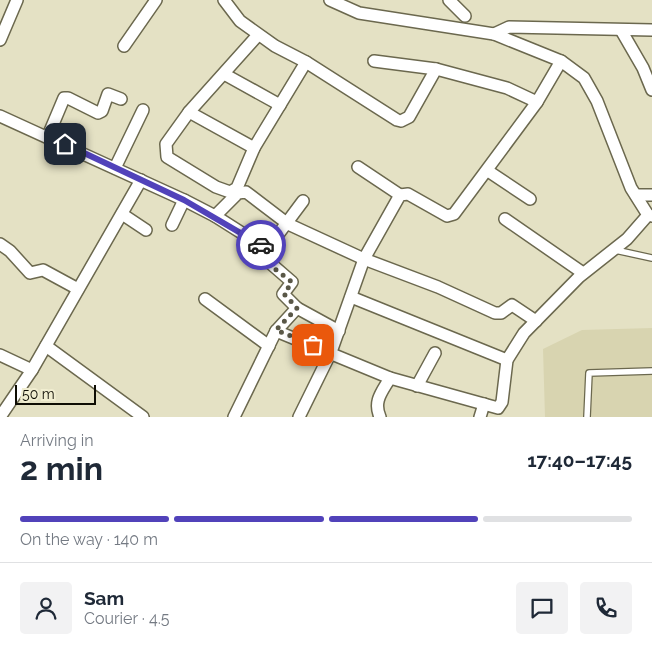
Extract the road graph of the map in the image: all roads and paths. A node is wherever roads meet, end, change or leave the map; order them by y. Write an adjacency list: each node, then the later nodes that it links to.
1 (17, 0): 13 (street)
2 (156, 0): 14 (street)
3 (224, 0): 12 (street)
4 (330, 0): 7 (street)
5 (350, 0): 7 (street)
6 (450, 0): 8 (street)
7 (359, 13): 11 (street)
8 (465, 16)
9 (620, 30): 10 (street); 11 (street); 20 (street)
10 (652, 30)
11 (494, 34): 15 (street)
12 (258, 35): 17 (street); 19 (street)
13 (0, 40)
14 (124, 46)
15 (561, 60): 22 (street); 34 (street)
16 (374, 61): 18 (street)
17 (306, 62): 18 (street); 23 (street)
18 (436, 69): 22 (street)
19 (224, 74): 23 (street); 25 (street)
20 (652, 90)
21 (121, 99): 27 (street)
22 (537, 102): 31 (street)
23 (280, 105): 28 (street)
24 (143, 110): 30 (street)
25 (189, 112): 28 (street); 28 (street)
26 (0, 116): 27 (street)
27 (48, 136): 30 (street)
28 (254, 148)
29 (358, 167): 33 (street)
30 (115, 168): 32 (street)
31 (488, 171): 33 (street); 36 (street)
32 (141, 180): 37 (street); 39 (street)
33 (400, 195): 50 (street)
34 (636, 195): 35 (street); 41 (street)
35 (652, 195)
36 (530, 199)
37 (184, 200): 40 (street); 43 (street)
38 (303, 201): 44 (street)
39 (122, 214): 45 (street); 52 (street)
40 (215, 216): 44 (street); 47 (street)
41 (650, 216): 48 (street)
42 (505, 219): 51 (street)
43 (172, 224)
44 (288, 224): 47 (street); 50 (street)
45 (146, 230)
46 (0, 244): 52 (street)
47 (267, 249): 55 (street)
48 (613, 250): 49 (lane); 51 (street)
49 (652, 258)
50 (364, 259): 53 (street); 56 (street)
51 (583, 273): 56 (street)
52 (78, 289): 59 (street)
53 (351, 297): 58 (street); 64 (street)
54 (205, 300): 60 (street)
55 (297, 308): 57 (street); 58 (street)
56 (536, 320): 64 (street)
57 (276, 330): 60 (street); 61 (street)
58 (339, 331): 61 (street)
59 (46, 346): 65 (street); 72 (street)
60 (269, 346): 73 (street)
61 (331, 352): 67 (street); 74 (street)
62 (434, 353): 68 (street)
63 (0, 356): 65 (street)
64 (507, 360): 70 (street)
65 (32, 370): 69 (street)
66 (652, 371): 77 (lane)
67 (390, 378): 68 (street); 75 (street)
68 (417, 386): 70 (street)
69 (4, 402): 71 (street)
70 (484, 404): 76 (street)
71 (0, 416)
72 (143, 417)
73 (234, 417)
74 (299, 417)
75 (380, 417)
76 (480, 417)
77 (587, 417)

